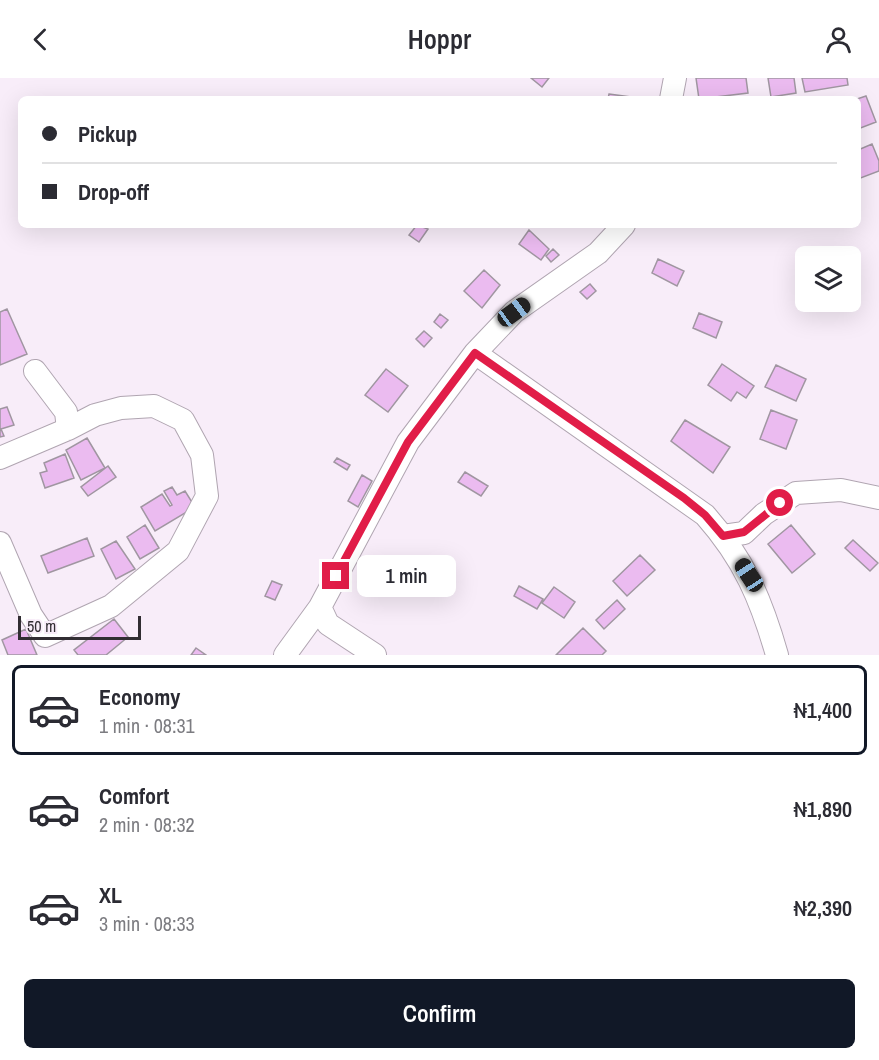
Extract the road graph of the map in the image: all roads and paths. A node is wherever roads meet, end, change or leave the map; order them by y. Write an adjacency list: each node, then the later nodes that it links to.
1 (675, 78): 2 (street)
2 (672, 96)
3 (621, 228): 4 (street)
4 (475, 353): 9 (street); 11 (street)
5 (36, 371): 6 (street)
6 (68, 429): 7 (street); 10 (street)
7 (0, 458)
8 (879, 498): 9 (street)
9 (723, 536): 14 (street)
10 (0, 543)
11 (320, 608): 12 (street); 13 (street)
12 (285, 655)
13 (375, 655)
14 (777, 655)

